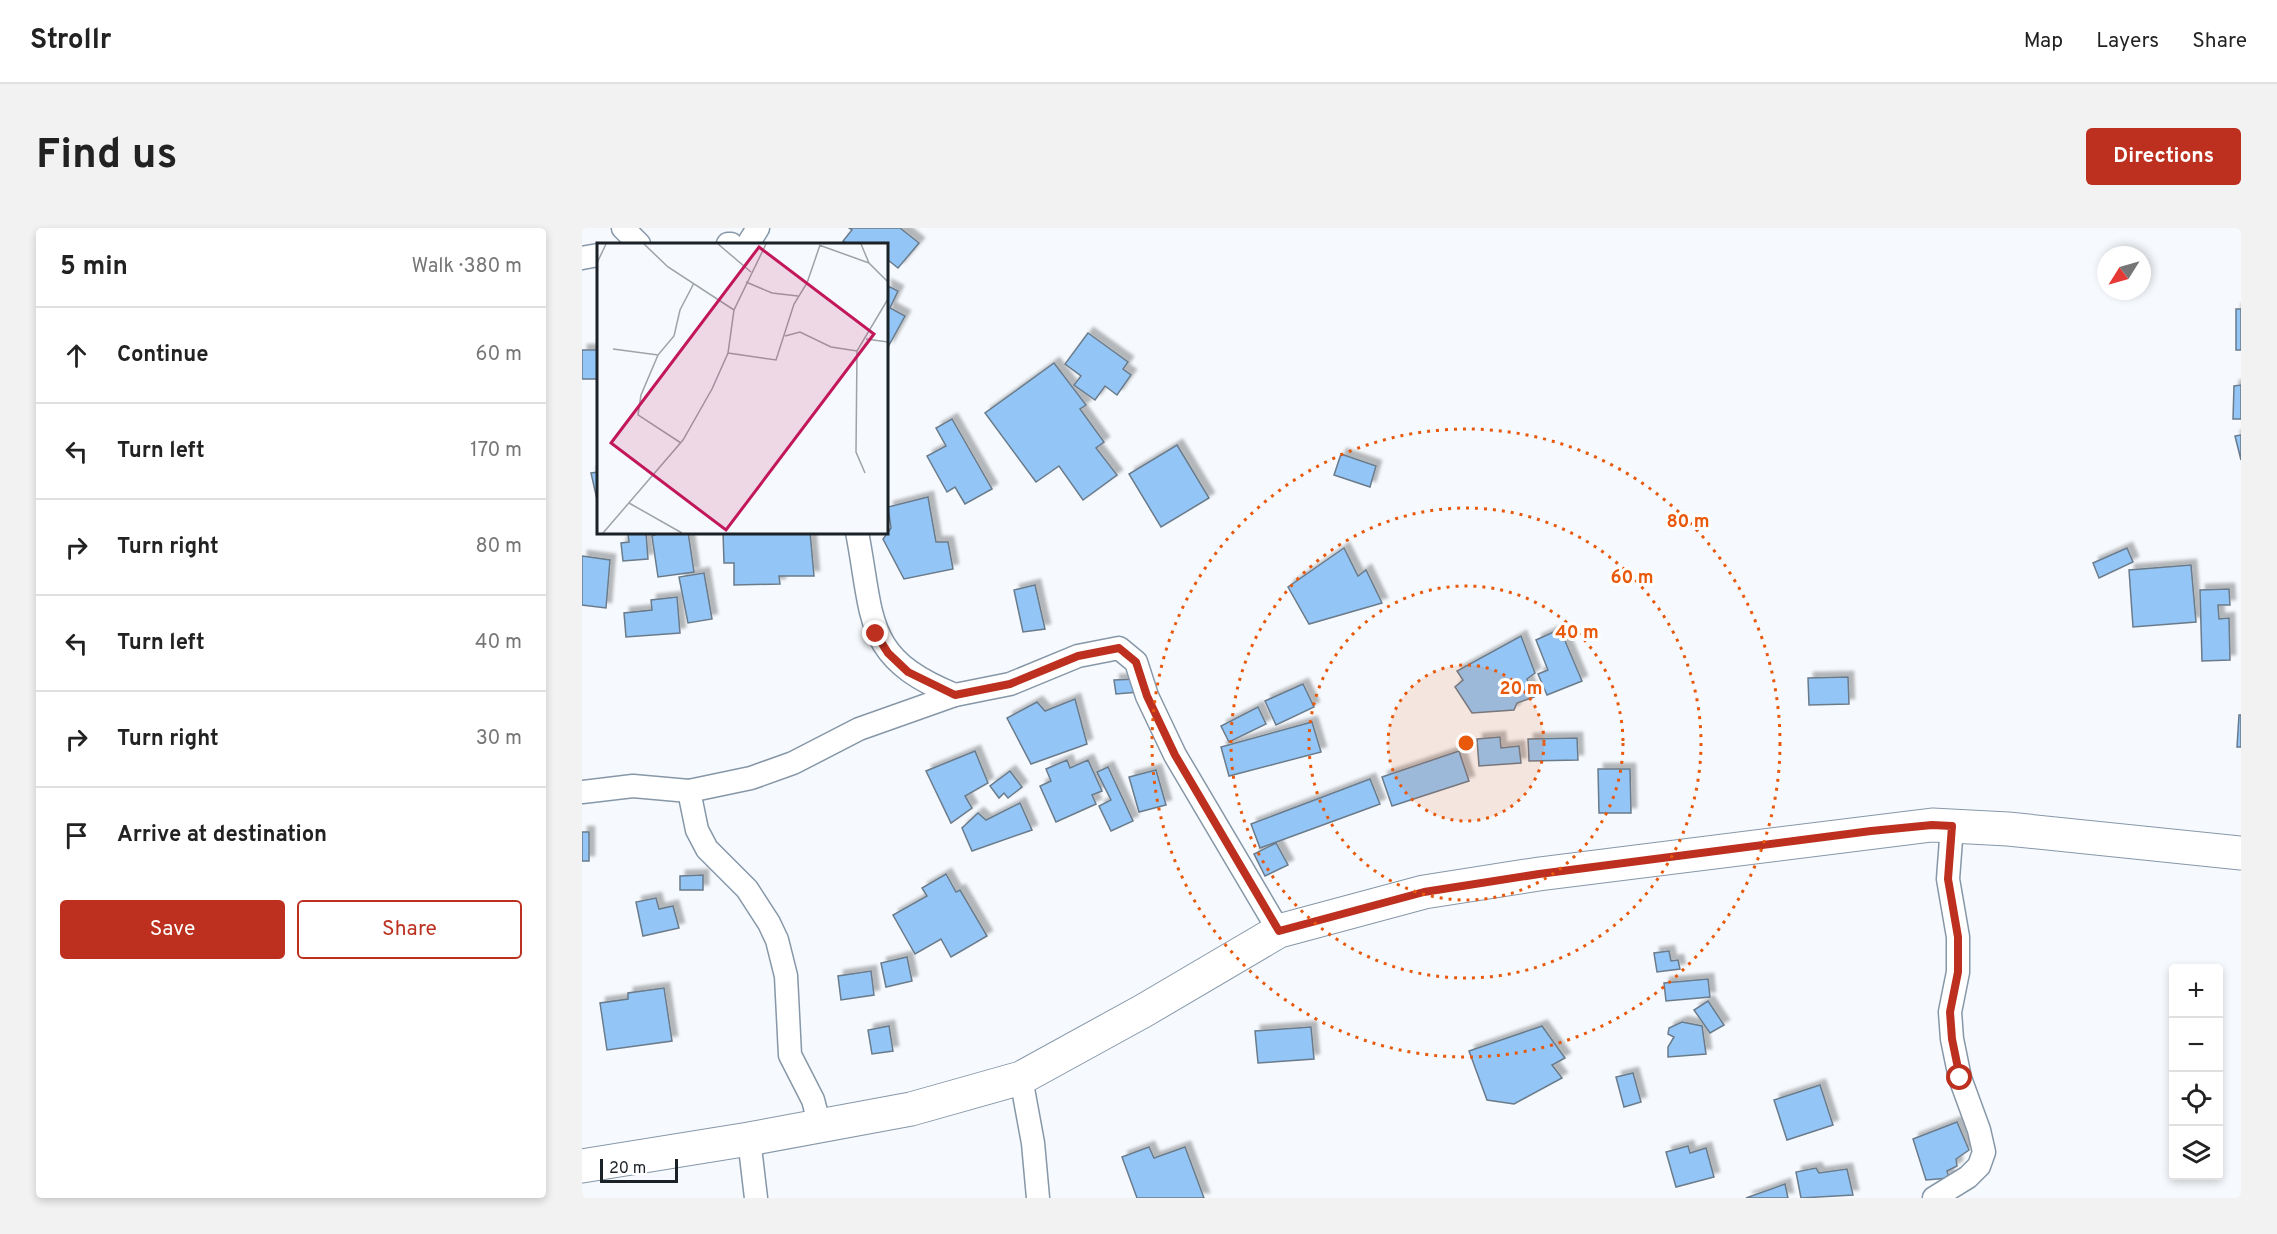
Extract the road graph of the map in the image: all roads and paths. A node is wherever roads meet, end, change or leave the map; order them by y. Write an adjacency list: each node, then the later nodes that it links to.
1 (623, 228): 3 (street)
2 (758, 228): 4 (street)
3 (638, 243)
4 (749, 243)
5 (597, 255): 6 (street)
6 (582, 258)
7 (857, 534): 8 (street)
8 (955, 695): 9 (street); 13 (street)
9 (689, 791): 10 (street); 15 (street)
10 (582, 792)
11 (1952, 826): 12 (main road); 13 (main road); 20 (street)
12 (2241, 853)
13 (1279, 931): 14 (main road)
14 (1021, 1078): 15 (main road); 19 (street)
15 (820, 1125): 16 (main road)
16 (749, 1139): 17 (main road); 18 (street)
17 (582, 1166)
18 (756, 1198)
19 (1038, 1198)
20 (1934, 1198)

